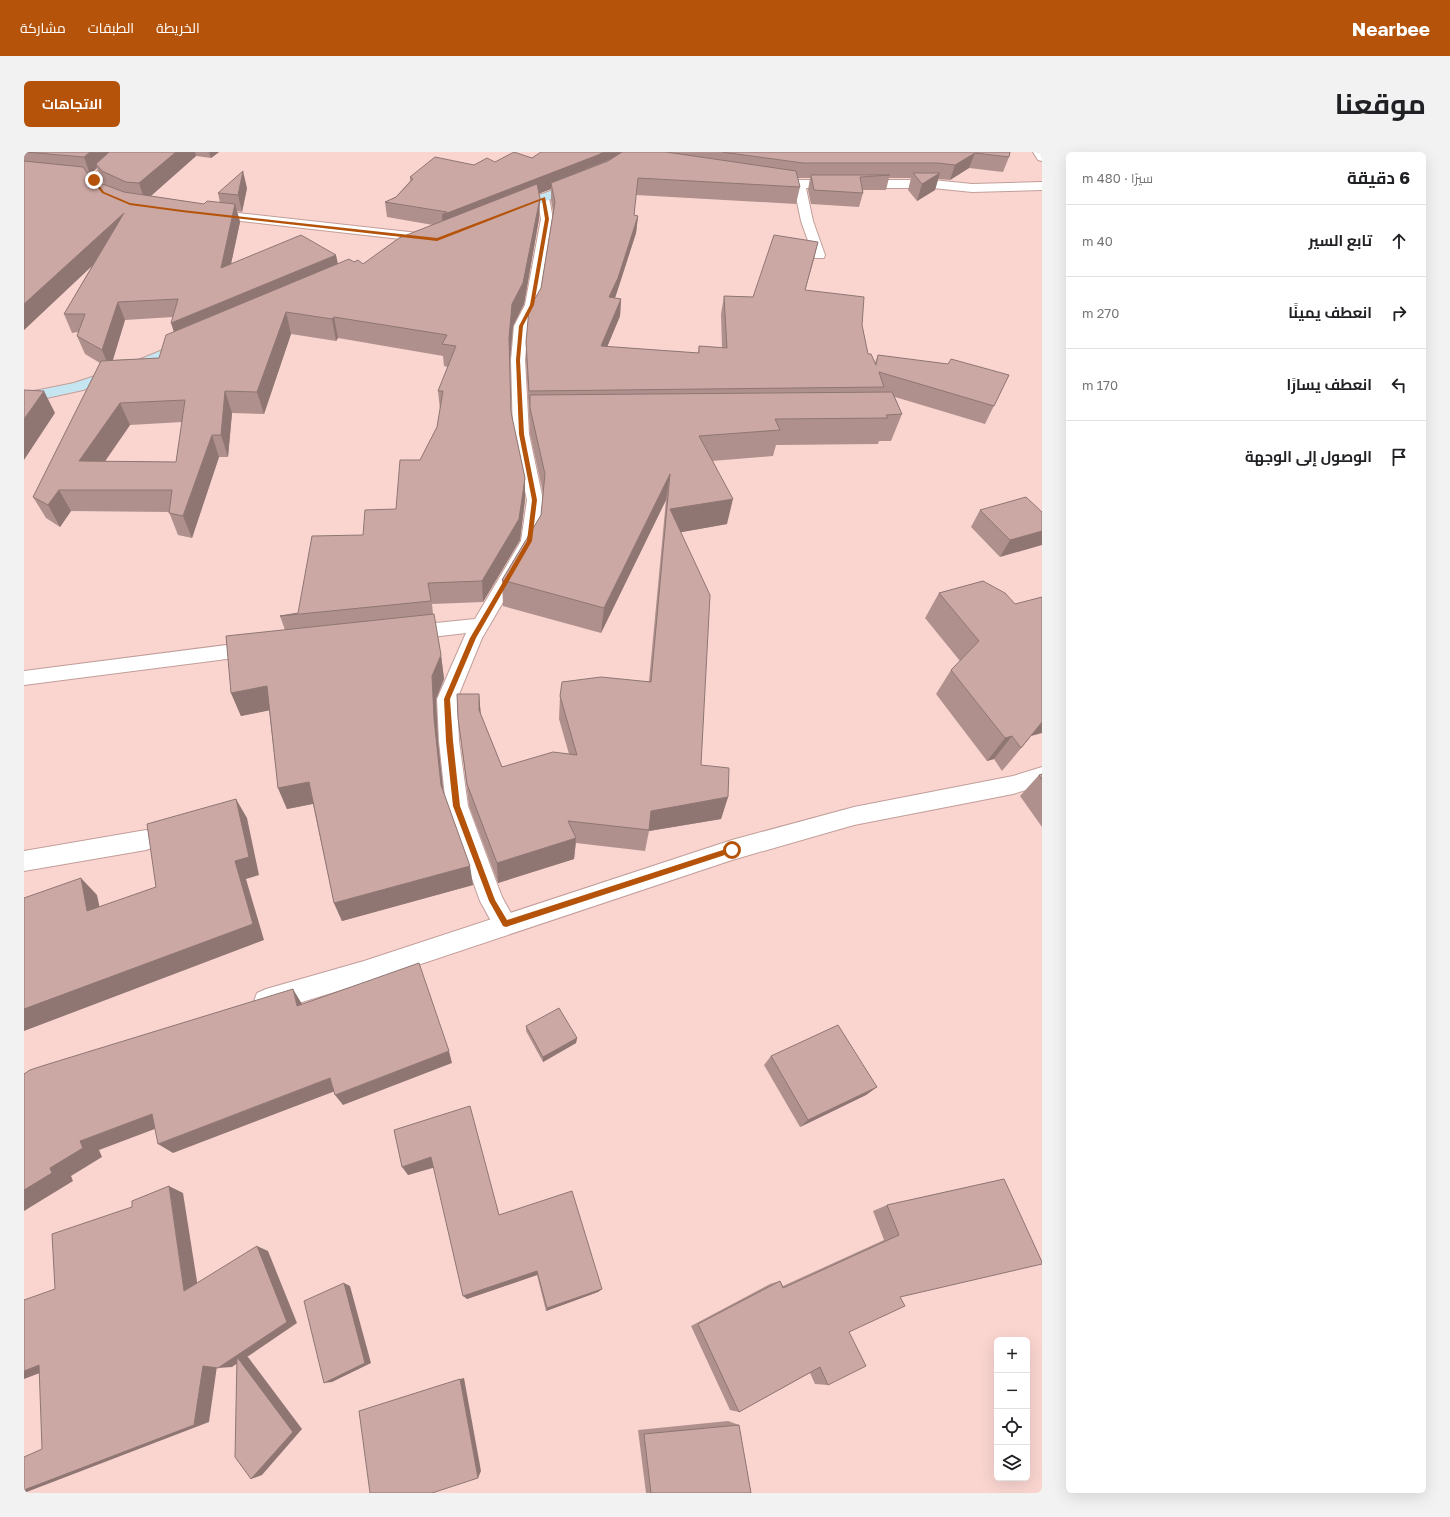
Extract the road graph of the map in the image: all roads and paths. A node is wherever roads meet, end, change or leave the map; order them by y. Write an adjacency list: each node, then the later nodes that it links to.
1 (125, 152): 9 (street)
2 (1039, 152): 3 (street)
3 (1042, 158)
4 (760, 179): 6 (street)
5 (589, 180): 8 (main road)
6 (799, 184): 7 (street); 14 (street)
7 (1042, 186)
8 (543, 198): 11 (main road); 17 (street)
9 (130, 204)
10 (198, 213): 12 (street)
11 (502, 214)
12 (441, 238): 13 (main road)
13 (409, 250)
14 (819, 255)
15 (197, 340): 16 (main road)
16 (24, 398)
17 (480, 625): 18 (street); 24 (street)
18 (387, 635)
19 (278, 646): 20 (street)
20 (24, 678)
21 (1042, 776): 24 (street)
22 (146, 840): 23 (street)
23 (24, 861)
24 (506, 924): 25 (street)
25 (249, 1007)

